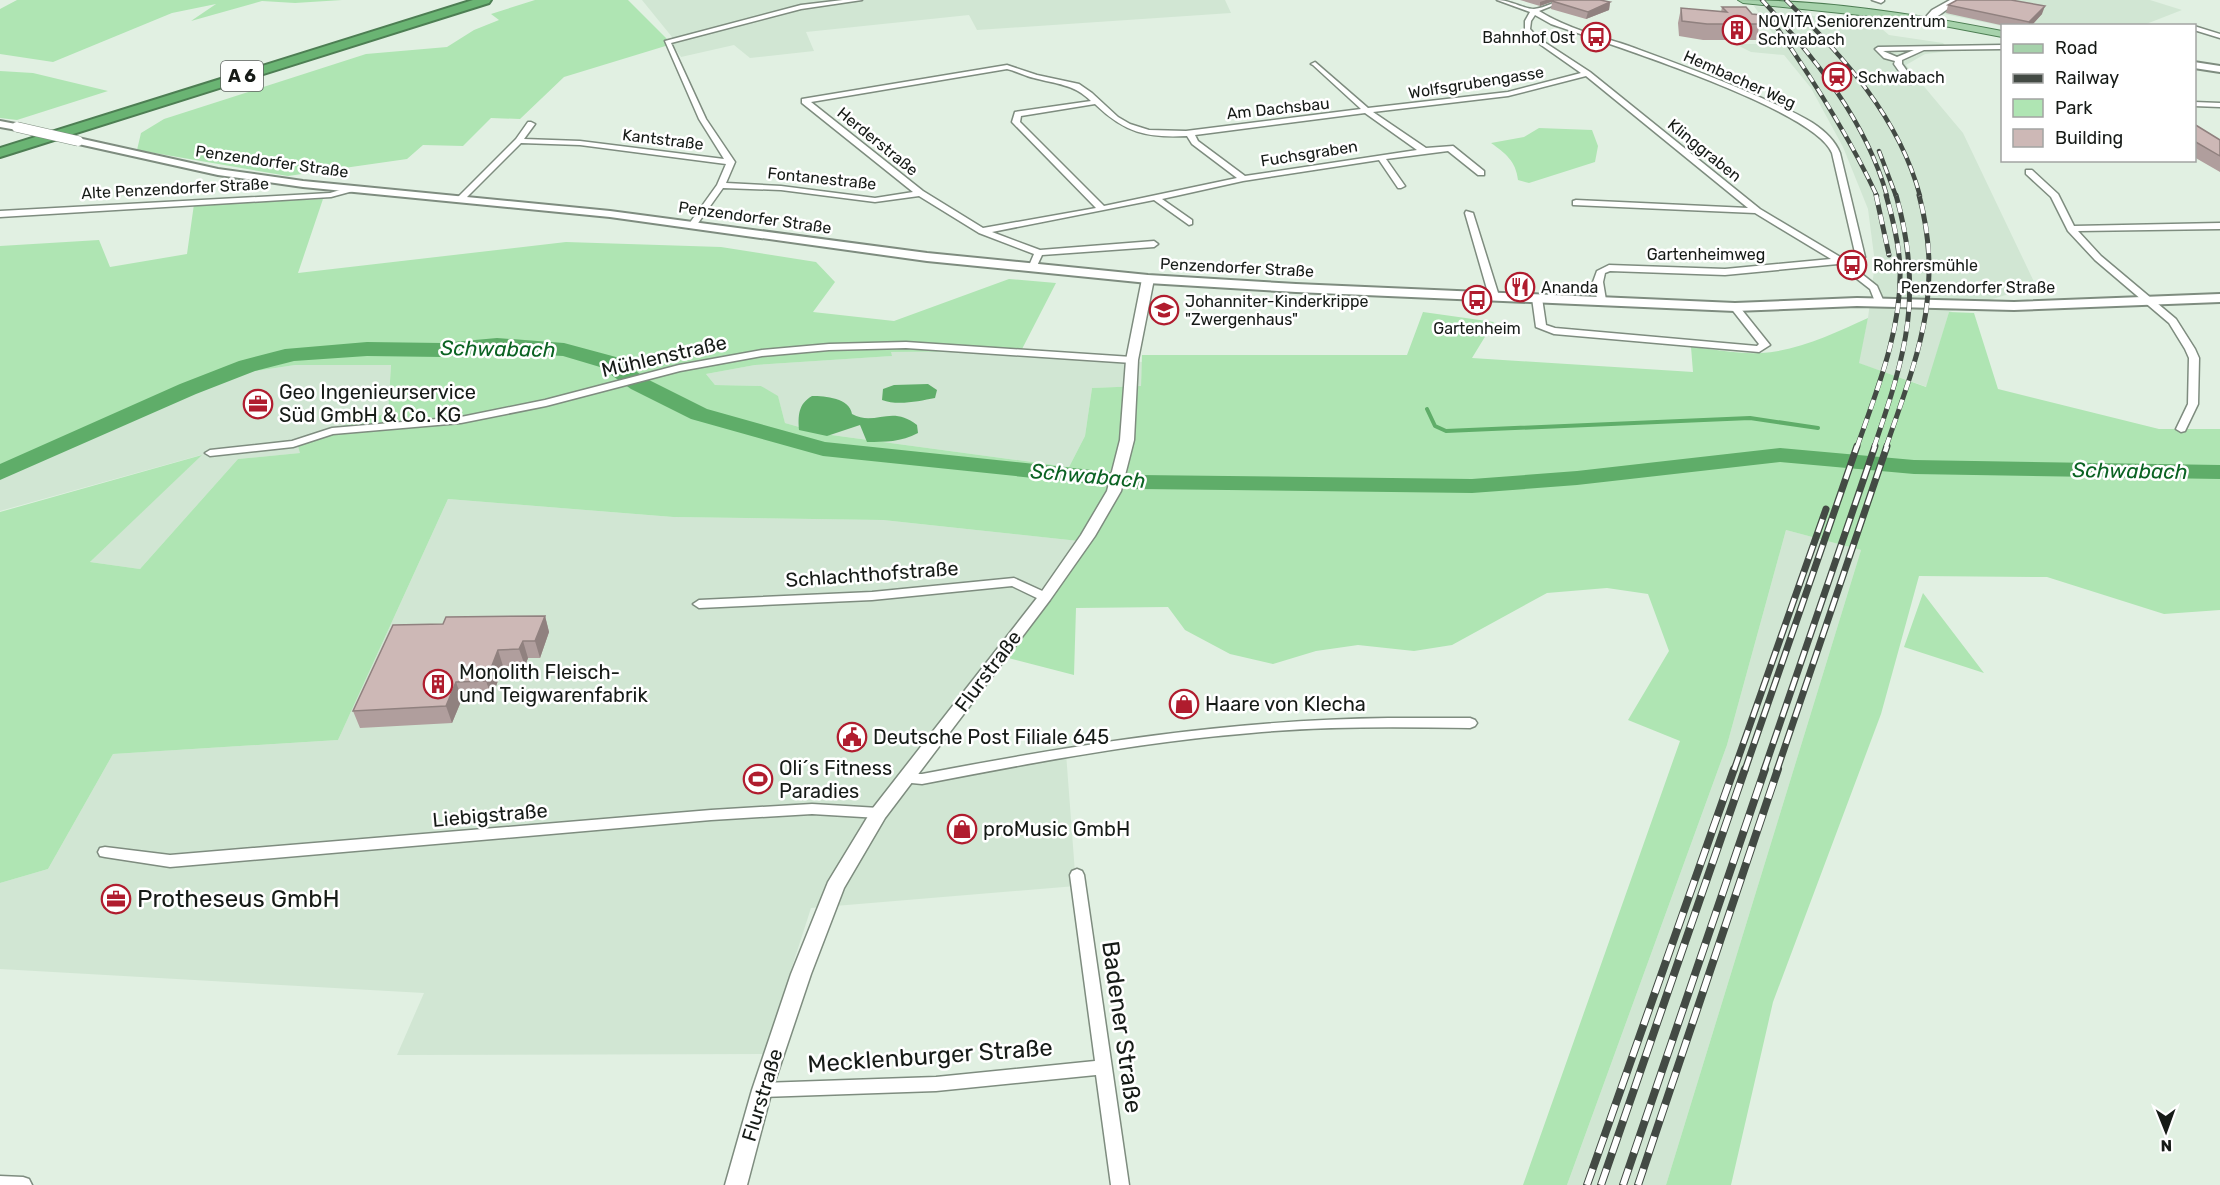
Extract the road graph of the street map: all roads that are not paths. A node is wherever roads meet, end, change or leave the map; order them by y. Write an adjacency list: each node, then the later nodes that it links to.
1 (458, 0): 33 (highway, A 6)
2 (485, 0): 35 (highway, A 6)
3 (797, 0): 10 (street)
4 (859, 0): 10 (street)
5 (1500, 0): 11 (street)
6 (1564, 0): 11 (street)
7 (1743, 0): 12 (main road)
8 (1780, 0): 12 (main road)
9 (1956, 0): 12 (street)
10 (801, 7): 37 (street)
11 (1534, 11): 22 (street, Klinggraben); 59 (street, Hembacher Weg)
12 (1930, 18): 14 (main road)
13 (2196, 29): 15 (street)
14 (2001, 32)
15 (2220, 36)
16 (2001, 47): 17 (street)
17 (1928, 48): 18 (street); 18 (street)
18 (1899, 59): 24 (street)
19 (1315, 64): 28 (street, Fuchsgraben)
20 (2196, 65): 21 (main road)
21 (2220, 69)
22 (1587, 75): 28 (street, Wolfsgrubengasse); 49 (street, Klinggraben)
23 (920, 82): 25 (street, Am Dachsbau); 44 (street, Herderstraße)
24 (1911, 82)
25 (1097, 102): 31 (street, Am Dachsbau); 48 (street)
26 (2196, 104): 27 (street)
27 (2220, 105)
28 (1368, 112): 31 (street, Am Dachsbau); 34 (street, Fuchsgraben)
29 (0, 124): 43 (main road, Penzendorfer Straße, bridge)
30 (531, 124): 32 (street)
31 (1191, 135): 40 (street, Fuchsgraben)
32 (519, 141): 37 (street, Kantstraße); 46 (street)
33 (0, 143)
34 (1424, 151): 36 (street, Fuchsgraben); 38 (street, Fuchsgraben)
35 (0, 153)
36 (1380, 157): 40 (street, Fuchsgraben); 42 (street, Fuchsgraben)
37 (731, 162): 41 (street)
38 (1481, 172)
39 (2029, 172): 55 (street)
40 (1242, 179): 45 (street, Fuchsgraben)
41 (721, 185): 44 (street, Fontanestraße); 53 (street)
42 (1401, 186)
43 (350, 189): 46 (main road, Penzendorfer Straße); 51 (street, Alte Penzendorfer Straße)
44 (920, 194): 56 (street, Herderstraße)
45 (1156, 198): 48 (street, Fuchsgraben); 52 (street)
46 (460, 199): 53 (main road, Penzendorfer Straße)
47 (1576, 203): 49 (street)
48 (1102, 209): 56 (street, Fuchsgraben)
49 (1757, 211): 59 (street, Klinggraben)
50 (1469, 213): 62 (street)
51 (0, 214)
52 (1189, 222)
53 (693, 224): 60 (main road, Penzendorfer Straße)
54 (2220, 226): 55 (street)
55 (2071, 229): 66 (street)
56 (982, 231): 58 (street, Herderstraße)
57 (1154, 244): 58 (street, Herderstraße)
58 (1039, 253): 60 (street)
59 (1842, 262): 65 (street, Gartenheimweg); 67 (street, Klinggraben)
60 (1032, 268): 61 (main road, Penzendorfer Straße)
61 (1148, 279): 62 (main road, Penzendorfer Straße); 69 (street, Flurstraße)
62 (1494, 296): 63 (main road, Penzendorfer Straße)
63 (1537, 298): 65 (main road, Penzendorfer Straße); 68 (street)
64 (2220, 298): 66 (main road, Penzendorfer Straße)
65 (1601, 300): 68 (main road, Penzendorfer Straße)
66 (2151, 301): 67 (main road, Penzendorfer Straße); 70 (street)
67 (1880, 302): 68 (main road, Penzendorfer Straße)
68 (1735, 307)
69 (1132, 360): 71 (street, Mühlenstraße); 72 (street, Flurstraße)
70 (2181, 429)
71 (210, 453)
72 (1044, 597): 73 (street, Schlachthofstraße); 75 (street, Flurstraße)
73 (699, 604)
74 (1470, 723): 75 (street)
75 (906, 778): 76 (street, Flurstraße)
76 (879, 813): 77 (street, Liebigstraße); 80 (street, Flurstraße)
77 (105, 852)
78 (1077, 875): 79 (street, Badener Straße)
79 (1102, 1067): 80 (street, Mecklenburger Straße); 84 (street, Badener Straße)
80 (762, 1090): 83 (street, Flurstraße)
81 (0, 1184): 82 (street)
82 (23, 1185)
83 (736, 1185)
84 (1120, 1185)

